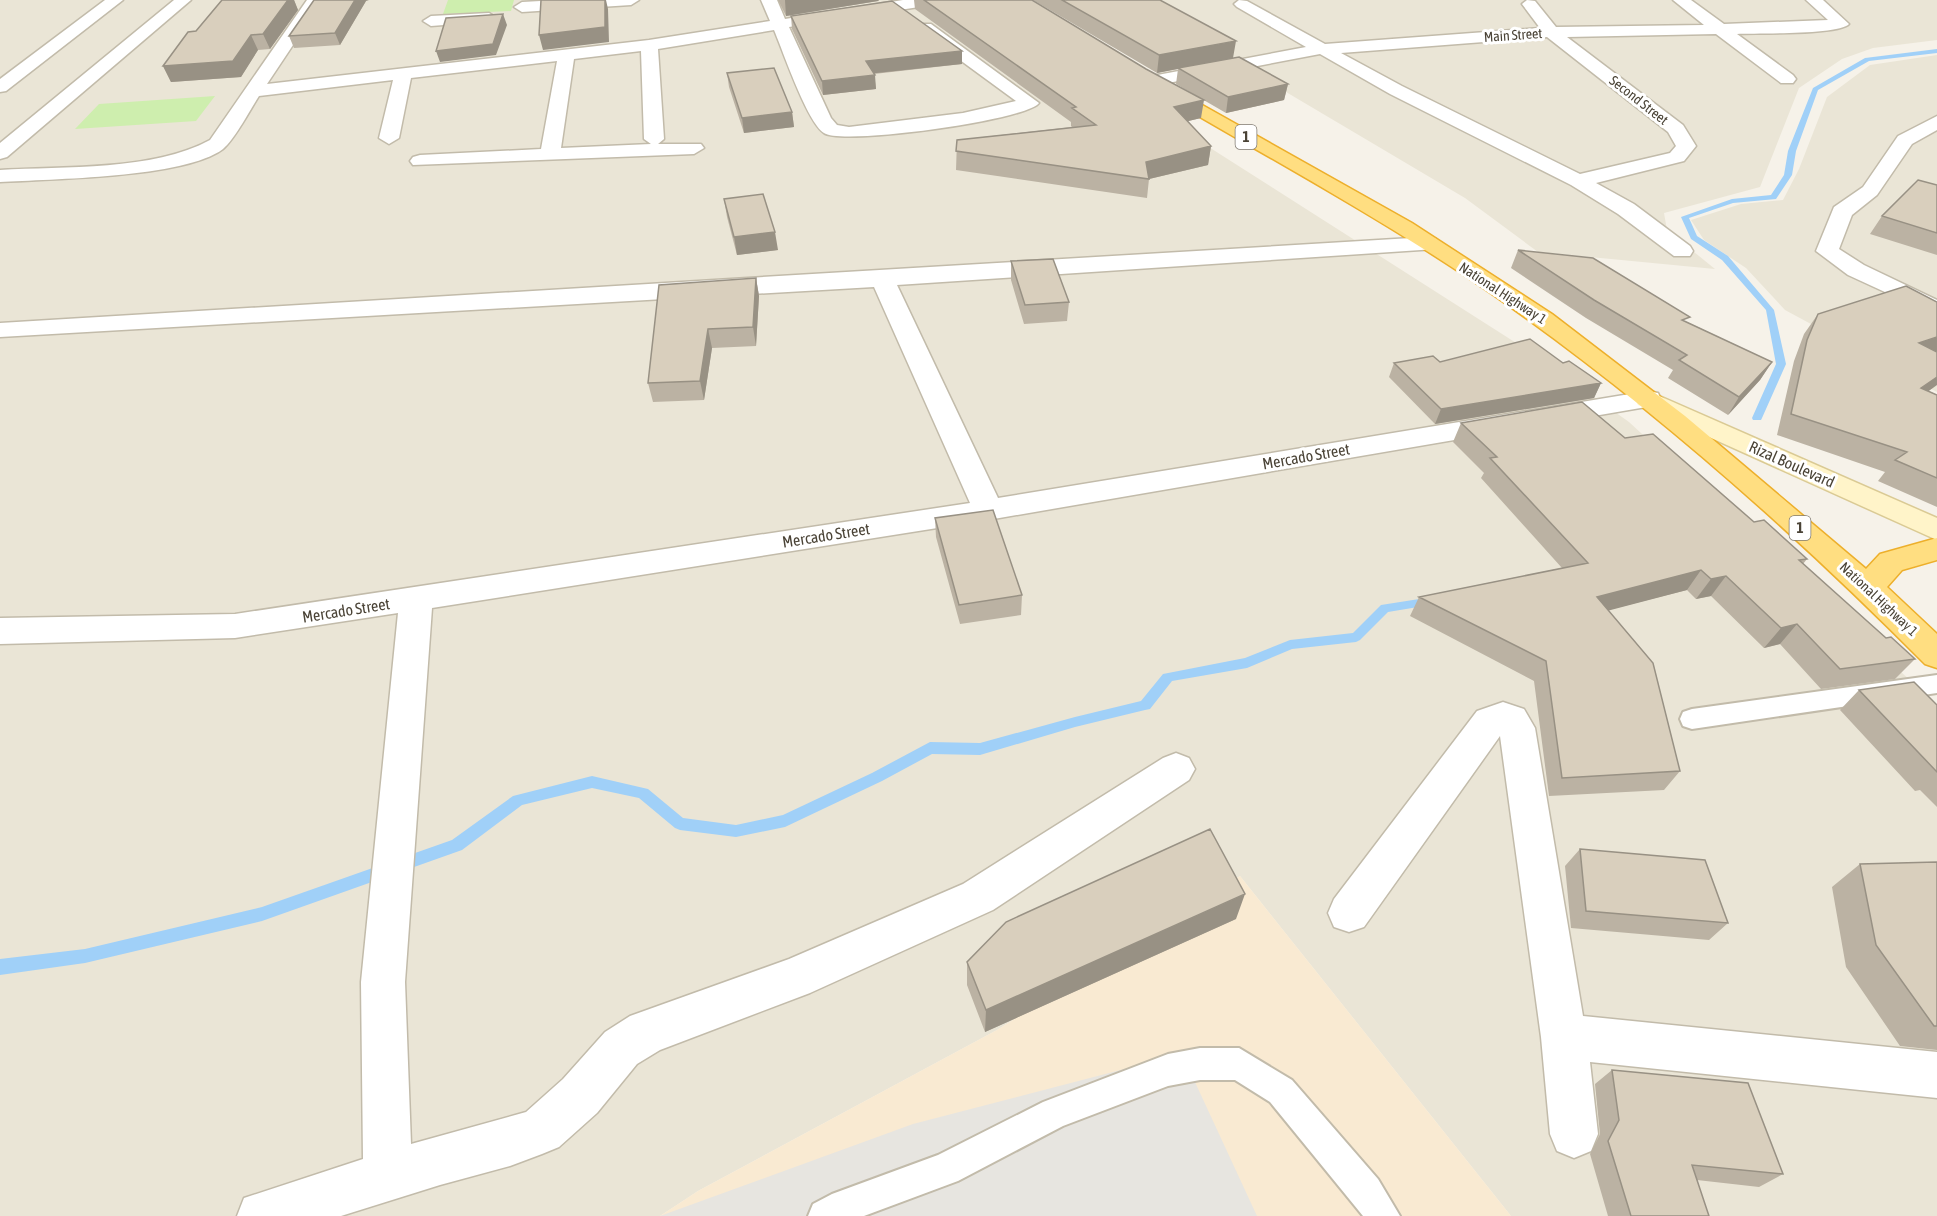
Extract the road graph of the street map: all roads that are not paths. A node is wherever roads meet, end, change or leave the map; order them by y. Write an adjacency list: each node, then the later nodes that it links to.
1 (115, 0): 27 (street)
2 (183, 0): 33 (street)
3 (315, 0): 28 (street)
4 (439, 0): 14 (street)
5 (631, 0): 13 (street)
6 (769, 0): 15 (street)
7 (932, 0): 11 (street)
8 (1681, 0): 16 (street)
9 (1814, 0): 16 (street, Main Street)
10 (1238, 2): 20 (street)
11 (892, 3): 15 (street); 15 (street)
12 (1530, 4): 17 (street, Second Street)
13 (521, 18): 14 (street); 22 (street)
14 (431, 21): 18 (street)
15 (780, 25): 19 (street)
16 (1720, 28): 17 (street, Main Street); 25 (street)
17 (1551, 32): 20 (street, Main Street); 37 (street, Second Street)
18 (425, 38)
19 (649, 45): 21 (street); 31 (street)
20 (1321, 49): 26 (street, Main Street); 37 (street)
21 (566, 56): 22 (street); 34 (street)
22 (516, 61): 24 (street)
23 (1133, 70): 26 (highway, National Highway 1 / 1)
24 (403, 74): 28 (street); 30 (street)
25 (1788, 79)
26 (1152, 81): 38 (highway, National Highway 1 / 1)
27 (0, 87)
28 (252, 91): 36 (street)
29 (1937, 122): 41 (street)
30 (389, 138)
31 (654, 139)
32 (694, 148): 34 (street)
33 (0, 153)
34 (550, 153): 35 (street)
35 (420, 161)
36 (0, 176)
37 (1578, 181): 39 (street)
38 (1428, 244): 40 (street); 43 (highway, National Highway 1 / 1)
39 (1682, 251)
40 (882, 279): 42 (street); 44 (street)
41 (1937, 309)
42 (0, 330)
43 (1648, 399): 44 (street, Mercado Street); 45 (main road, Rizal Boulevard); 47 (highway, National Highway 1 / 1)
44 (988, 510): 48 (street, Mercado Street)
45 (1937, 530)
46 (1937, 549): 47 (highway)
47 (1868, 588): 50 (highway, National Highway 1 / 1)
48 (416, 599): 49 (street, Mercado Street); 58 (street)
49 (0, 631)
50 (1934, 648)
51 (1937, 684): 52 (lane)
52 (1692, 718)
53 (1176, 769): 58 (street)
54 (1349, 913): 55 (street)
55 (1564, 1037): 56 (street); 57 (street)
56 (1937, 1075)
57 (1574, 1134)
58 (388, 1177): 59 (street)
59 (262, 1216)
60 (825, 1216): 61 (lane)
61 (1383, 1216)

